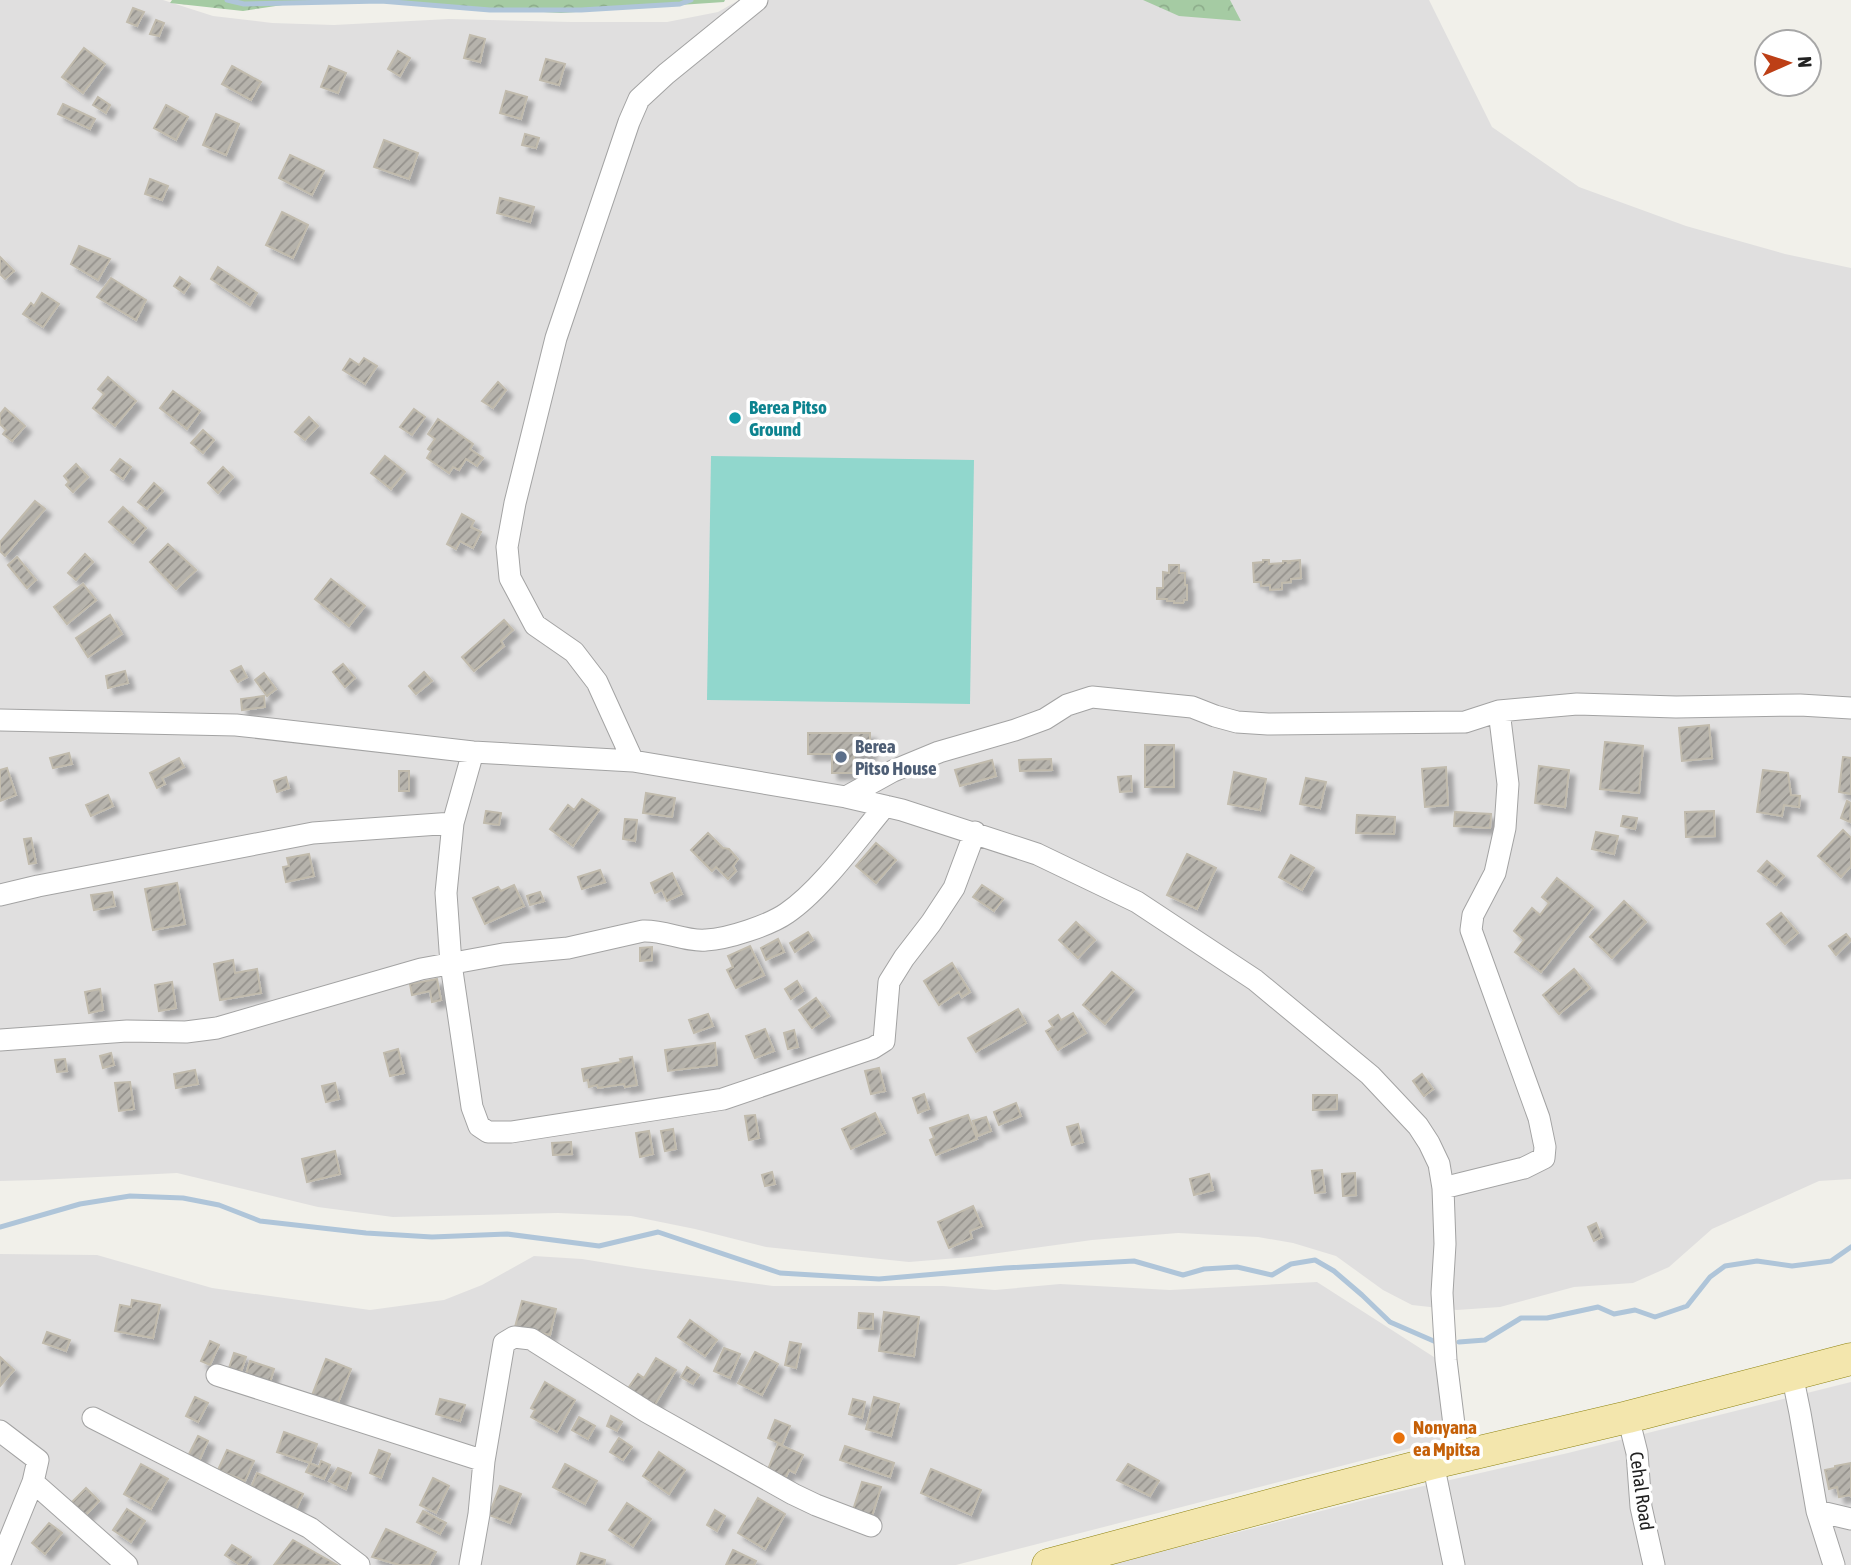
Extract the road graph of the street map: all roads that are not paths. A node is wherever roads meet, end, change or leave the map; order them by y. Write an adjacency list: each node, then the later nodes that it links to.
1 (757, 0): 6 (street)
2 (1851, 708): 3 (street)
3 (1499, 710): 7 (street); 14 (street)
4 (0, 720): 5 (street)
5 (472, 752): 6 (street); 9 (street)
6 (633, 761): 7 (street)
7 (846, 797): 8 (street)
8 (885, 806): 10 (street); 12 (street)
9 (453, 823): 11 (street); 12 (street)
10 (975, 832): 12 (street); 14 (street)
11 (0, 895)
12 (451, 964): 13 (street)
13 (0, 1040)
14 (1443, 1188): 21 (street)
15 (1851, 1359): 16 (main road)
16 (1792, 1374): 18 (main road); 24 (street)
17 (217, 1375): 22 (street)
18 (1628, 1417): 21 (main road); 33 (street, Cehal Road)
19 (93, 1418): 29 (street)
20 (0, 1431): 23 (street)
21 (1445, 1460): 31 (main road); 32 (street)
22 (484, 1461): 26 (street); 30 (street)
23 (33, 1482): 27 (street); 28 (street)
24 (1817, 1511): 25 (street); 34 (street)
25 (1851, 1519)
26 (871, 1526)
27 (0, 1563)
28 (127, 1565)
29 (359, 1565)
30 (470, 1565)
31 (1048, 1565)
32 (1454, 1565)
33 (1654, 1565)
34 (1834, 1565)

